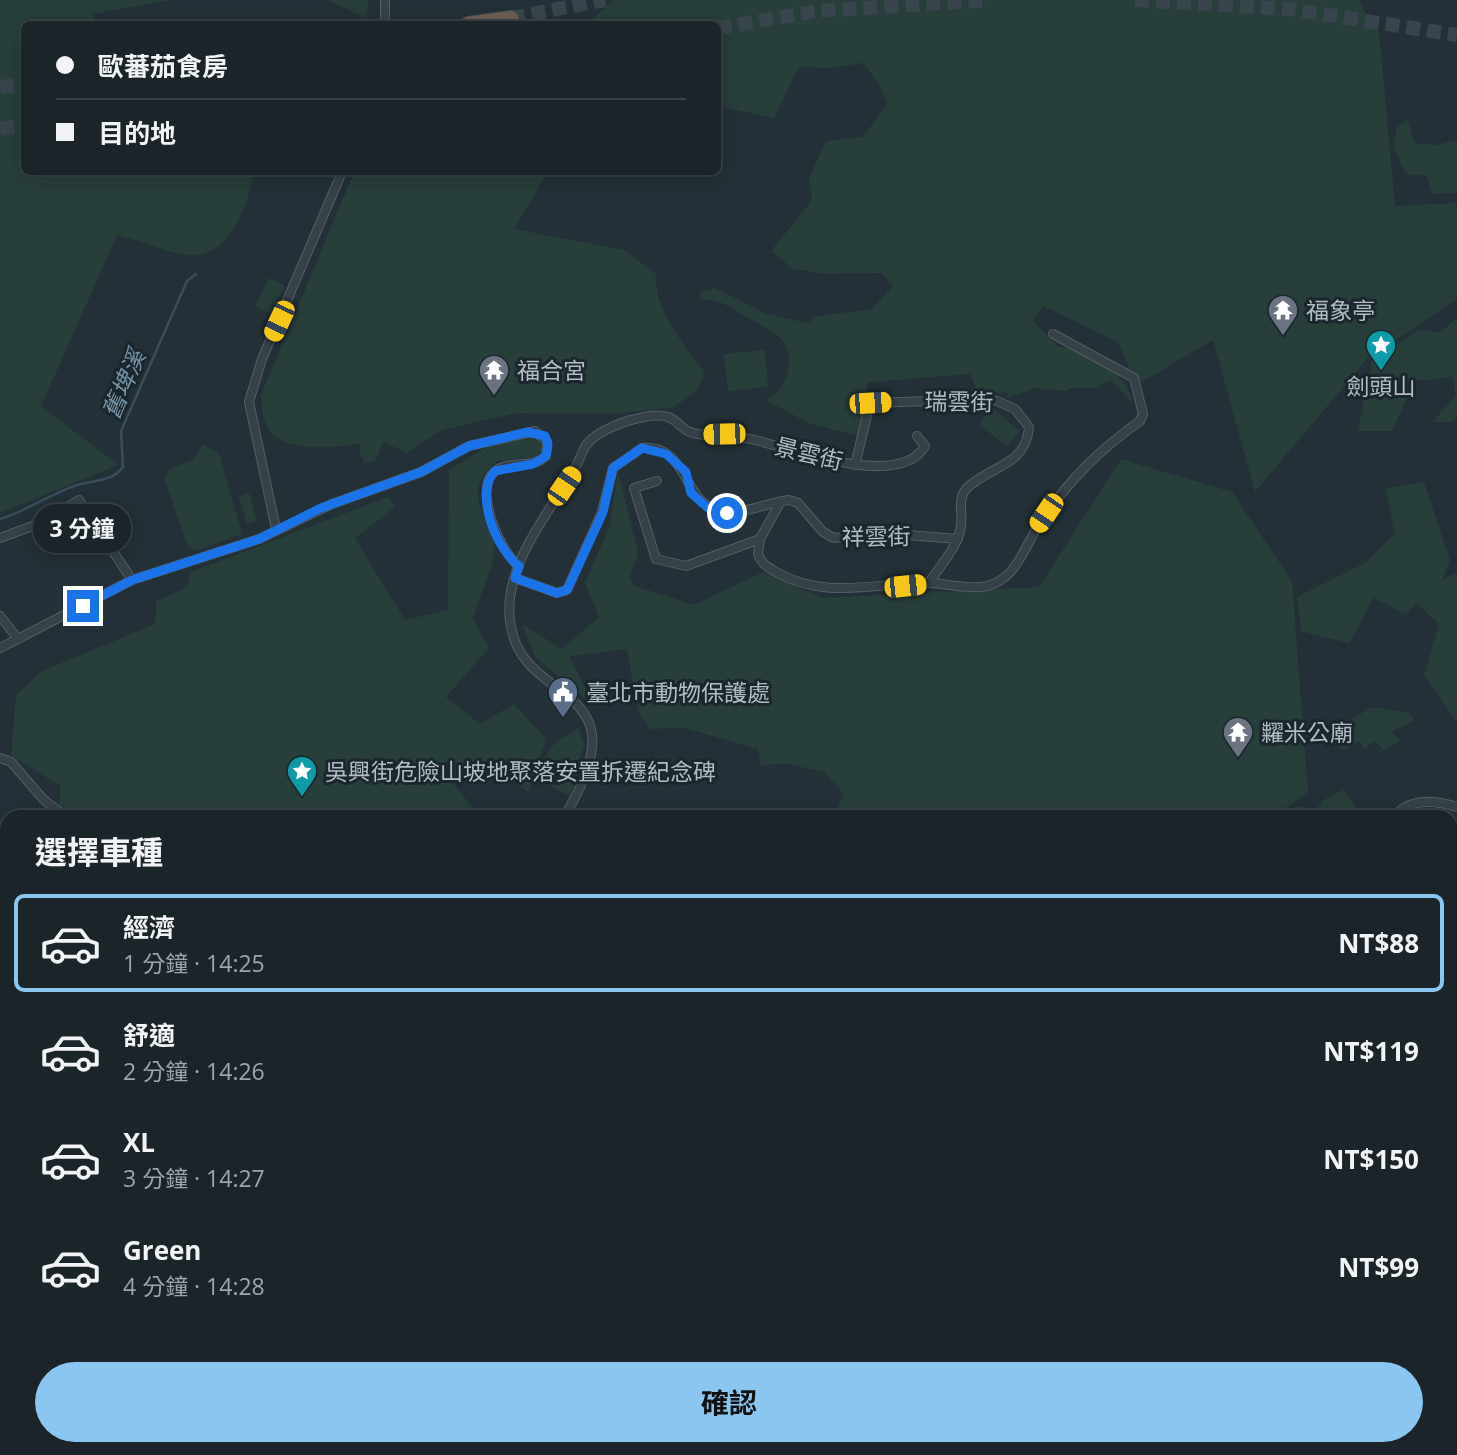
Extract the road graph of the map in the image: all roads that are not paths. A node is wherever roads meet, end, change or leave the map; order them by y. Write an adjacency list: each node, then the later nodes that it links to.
1 (385, 0): 3 (street)
2 (510, 18): 4 (highway)
3 (385, 21)
4 (489, 21)
5 (341, 175): 11 (street)
6 (1053, 334): 18 (street)
7 (917, 436): 8 (street, 景雲街)
8 (855, 465): 14 (street, 瑞雲街); 15 (street, 景雲街)
9 (657, 481): 13 (street)
10 (781, 501): 13 (street); 14 (street, 祥雲街); 16 (street)
11 (276, 529): 15 (street); 17 (street)
12 (0, 538): 17 (street)
13 (760, 539): 18 (street)
14 (958, 539): 18 (street, 瑞雲街)
15 (519, 566): 16 (street, 景雲街)
16 (515, 578): 25 (street, 景雲街)
17 (132, 580): 20 (street)
18 (929, 583)
19 (0, 616): 20 (street)
20 (18, 639): 21 (street)
21 (0, 648)
22 (0, 758): 24 (street)
23 (1457, 807): 26 (street)
24 (57, 810)
25 (568, 810)
26 (1404, 810)

